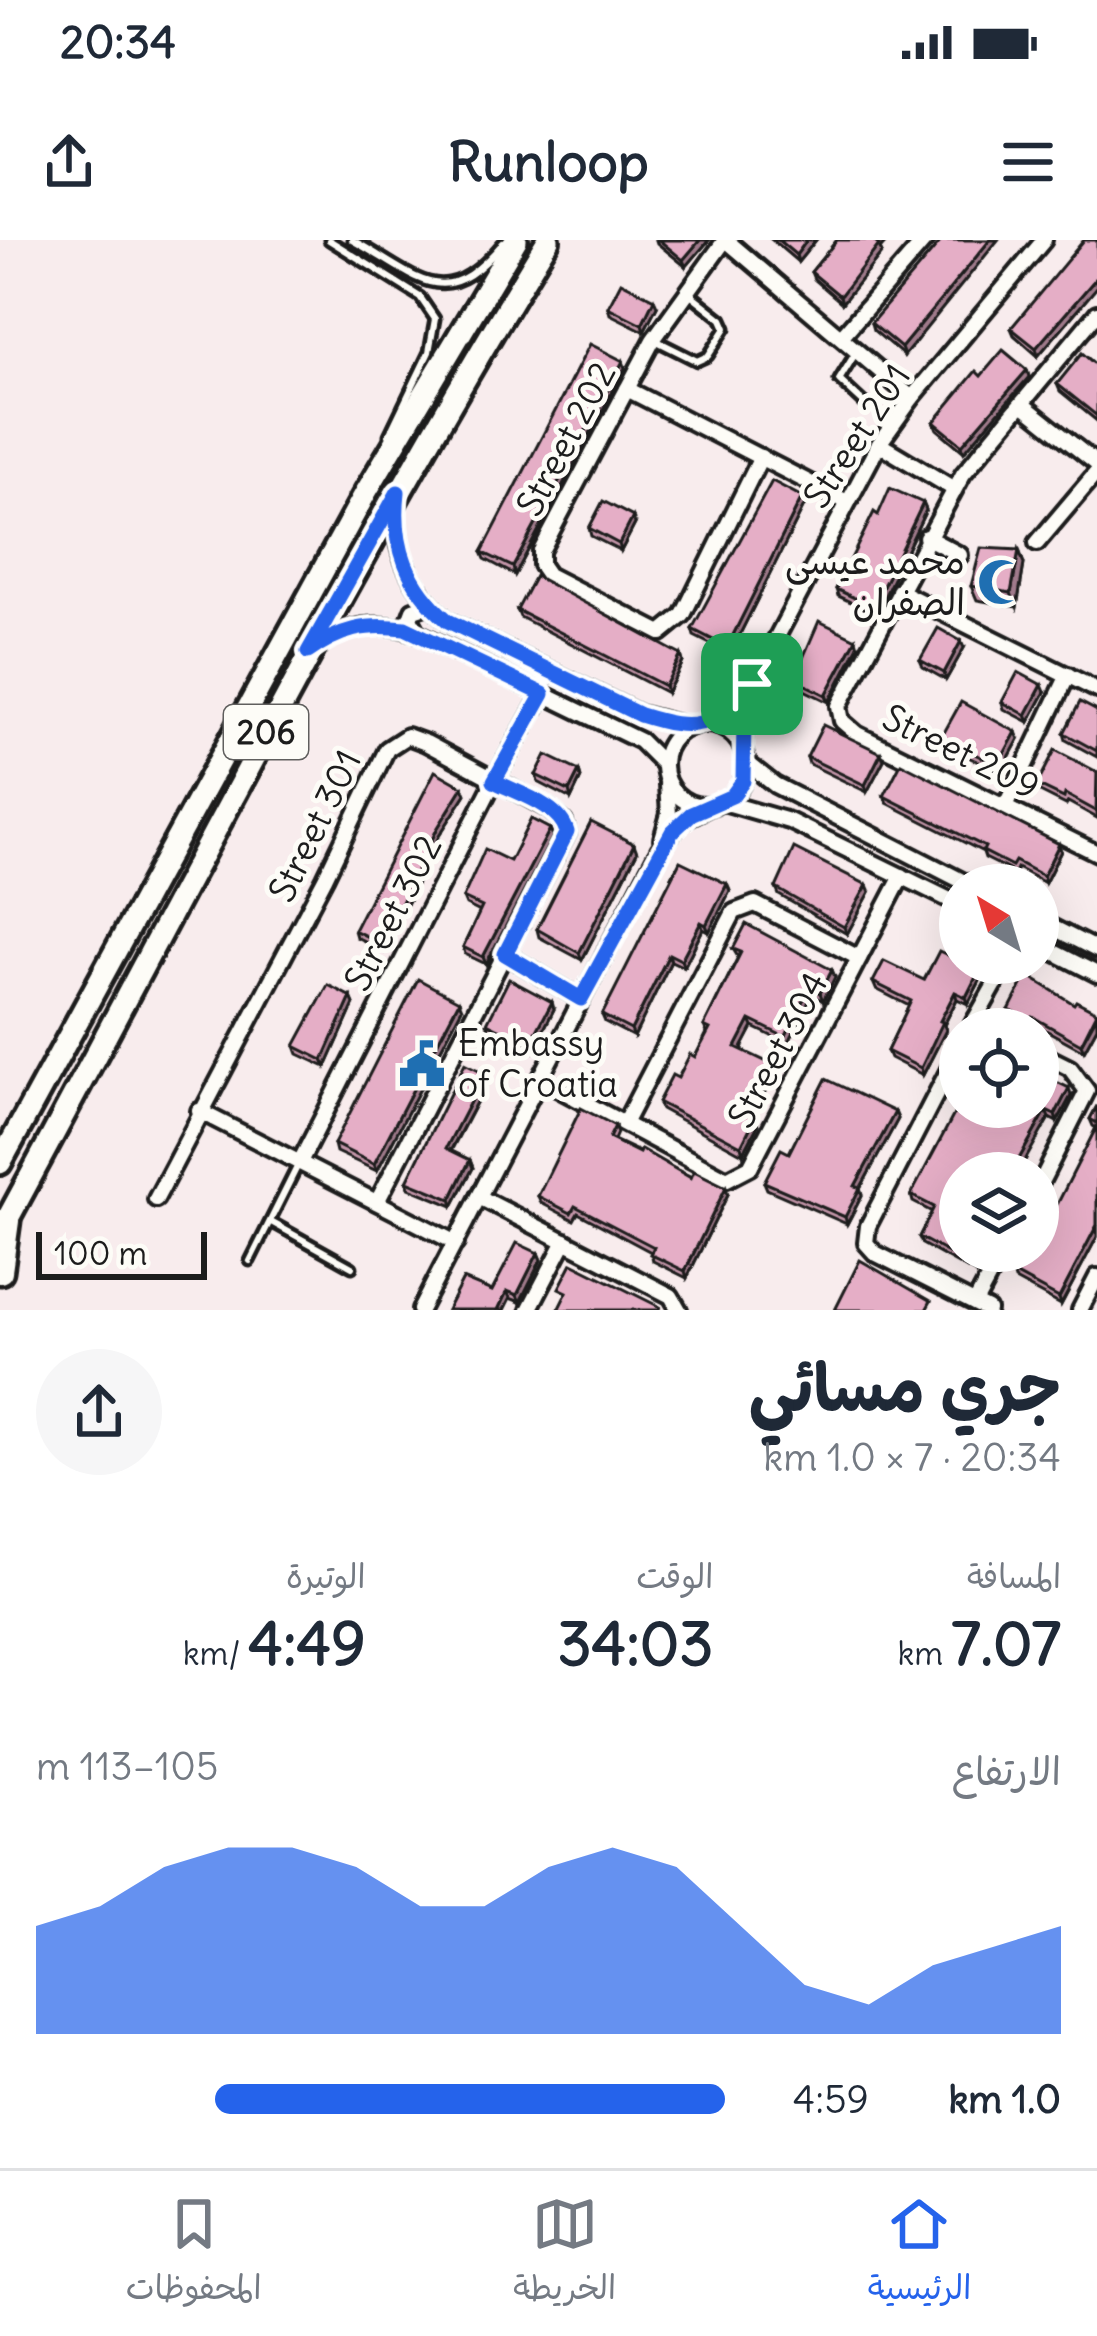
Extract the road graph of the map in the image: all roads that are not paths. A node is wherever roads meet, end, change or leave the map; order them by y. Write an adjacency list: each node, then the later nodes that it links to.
1 (329, 240): 22 (lane)
2 (352, 240): 3 (lane)
3 (505, 240)
4 (516, 240): 22 (main road, 206)
5 (548, 240): 23 (main road, 206)
6 (726, 240): 9 (street, Street 202); 11 (street)
7 (925, 240): 11 (street)
8 (1044, 240): 15 (street, Street 201)
9 (686, 290): 12 (street, Street 202); 12 (lane)
10 (1097, 313): 16 (street, Street 209)
11 (841, 337): 13 (street)
12 (653, 340): 14 (street, Street 202)
13 (857, 351): 15 (street); 17 (lane)
14 (627, 389): 19 (street); 19 (street, Street 202)
15 (911, 398): 18 (street, Street 201)
16 (1022, 404): 20 (street); 21 (street, Street 209)
17 (868, 406)
18 (879, 444): 21 (street); 24 (street, Street 201)
19 (761, 457): 24 (street)
20 (1097, 468): 26 (street)
21 (954, 489): 25 (street, Street 209)
22 (366, 492): 62 (main road, 206)
23 (398, 492): 29 (street); 31 (main road, 206)
24 (847, 502): 33 (street, Street 201)
25 (926, 538): 27 (street); 28 (street, Street 209)
26 (1037, 543)
27 (960, 555)
28 (899, 591): 32 (street); 42 (street, Street 209)
29 (429, 604): 30 (street); 36 (street)
30 (418, 632): 31 (street); 35 (street)
31 (308, 652): 67 (main road, 206)
32 (1069, 675): 34 (street); 42 (street)
33 (752, 684): 36 (street, Street 201); 37 (street, Street 201)
34 (1097, 690)
35 (543, 694): 38 (street); 39 (street, Street 302)
36 (695, 726): 37 (street); 38 (street)
37 (744, 755): 41 (street); 45 (street)
38 (664, 764): 40 (street)
39 (494, 781): 50 (street, Street 301); 58 (street, Street 301); 61 (street, Street 302)
40 (667, 783): 41 (street); 43 (street)
41 (716, 804): 43 (street); 46 (street)
42 (1005, 807): 44 (street, Street 209)
43 (659, 850): 54 (street)
44 (1097, 853)
45 (939, 869)
46 (902, 876): 47 (street); 52 (street, Street 304)
47 (939, 894)
48 (1059, 931): 49 (street)
49 (1097, 950)
50 (505, 954): 54 (street); 65 (street, Street 301)
51 (1059, 955): 53 (street)
52 (859, 958): 59 (street); 59 (street, Street 304)
53 (1097, 974)
54 (581, 999): 56 (street)
55 (1059, 1062): 60 (street)
56 (540, 1079): 59 (street, Street 304); 63 (street)
57 (939, 1089): 75 (street)
58 (199, 1111): 61 (street); 64 (street, Street 301)
59 (625, 1122)
60 (1057, 1152)
61 (300, 1162): 65 (street); 66 (lane)
62 (0, 1163)
63 (479, 1197): 68 (street); 69 (street)
64 (156, 1199)
65 (377, 1202): 69 (street)
66 (270, 1221): 70 (lane); 71 (lane)
67 (3, 1227): 72 (highway)
68 (566, 1241): 76 (street); 78 (street)
69 (455, 1243): 77 (street)
70 (250, 1261)
71 (352, 1267)
72 (0, 1271)
73 (995, 1272): 75 (street)
74 (1097, 1277): 79 (street)
75 (981, 1306)
76 (682, 1308)
77 (419, 1310)
78 (529, 1310)
79 (1080, 1310)

